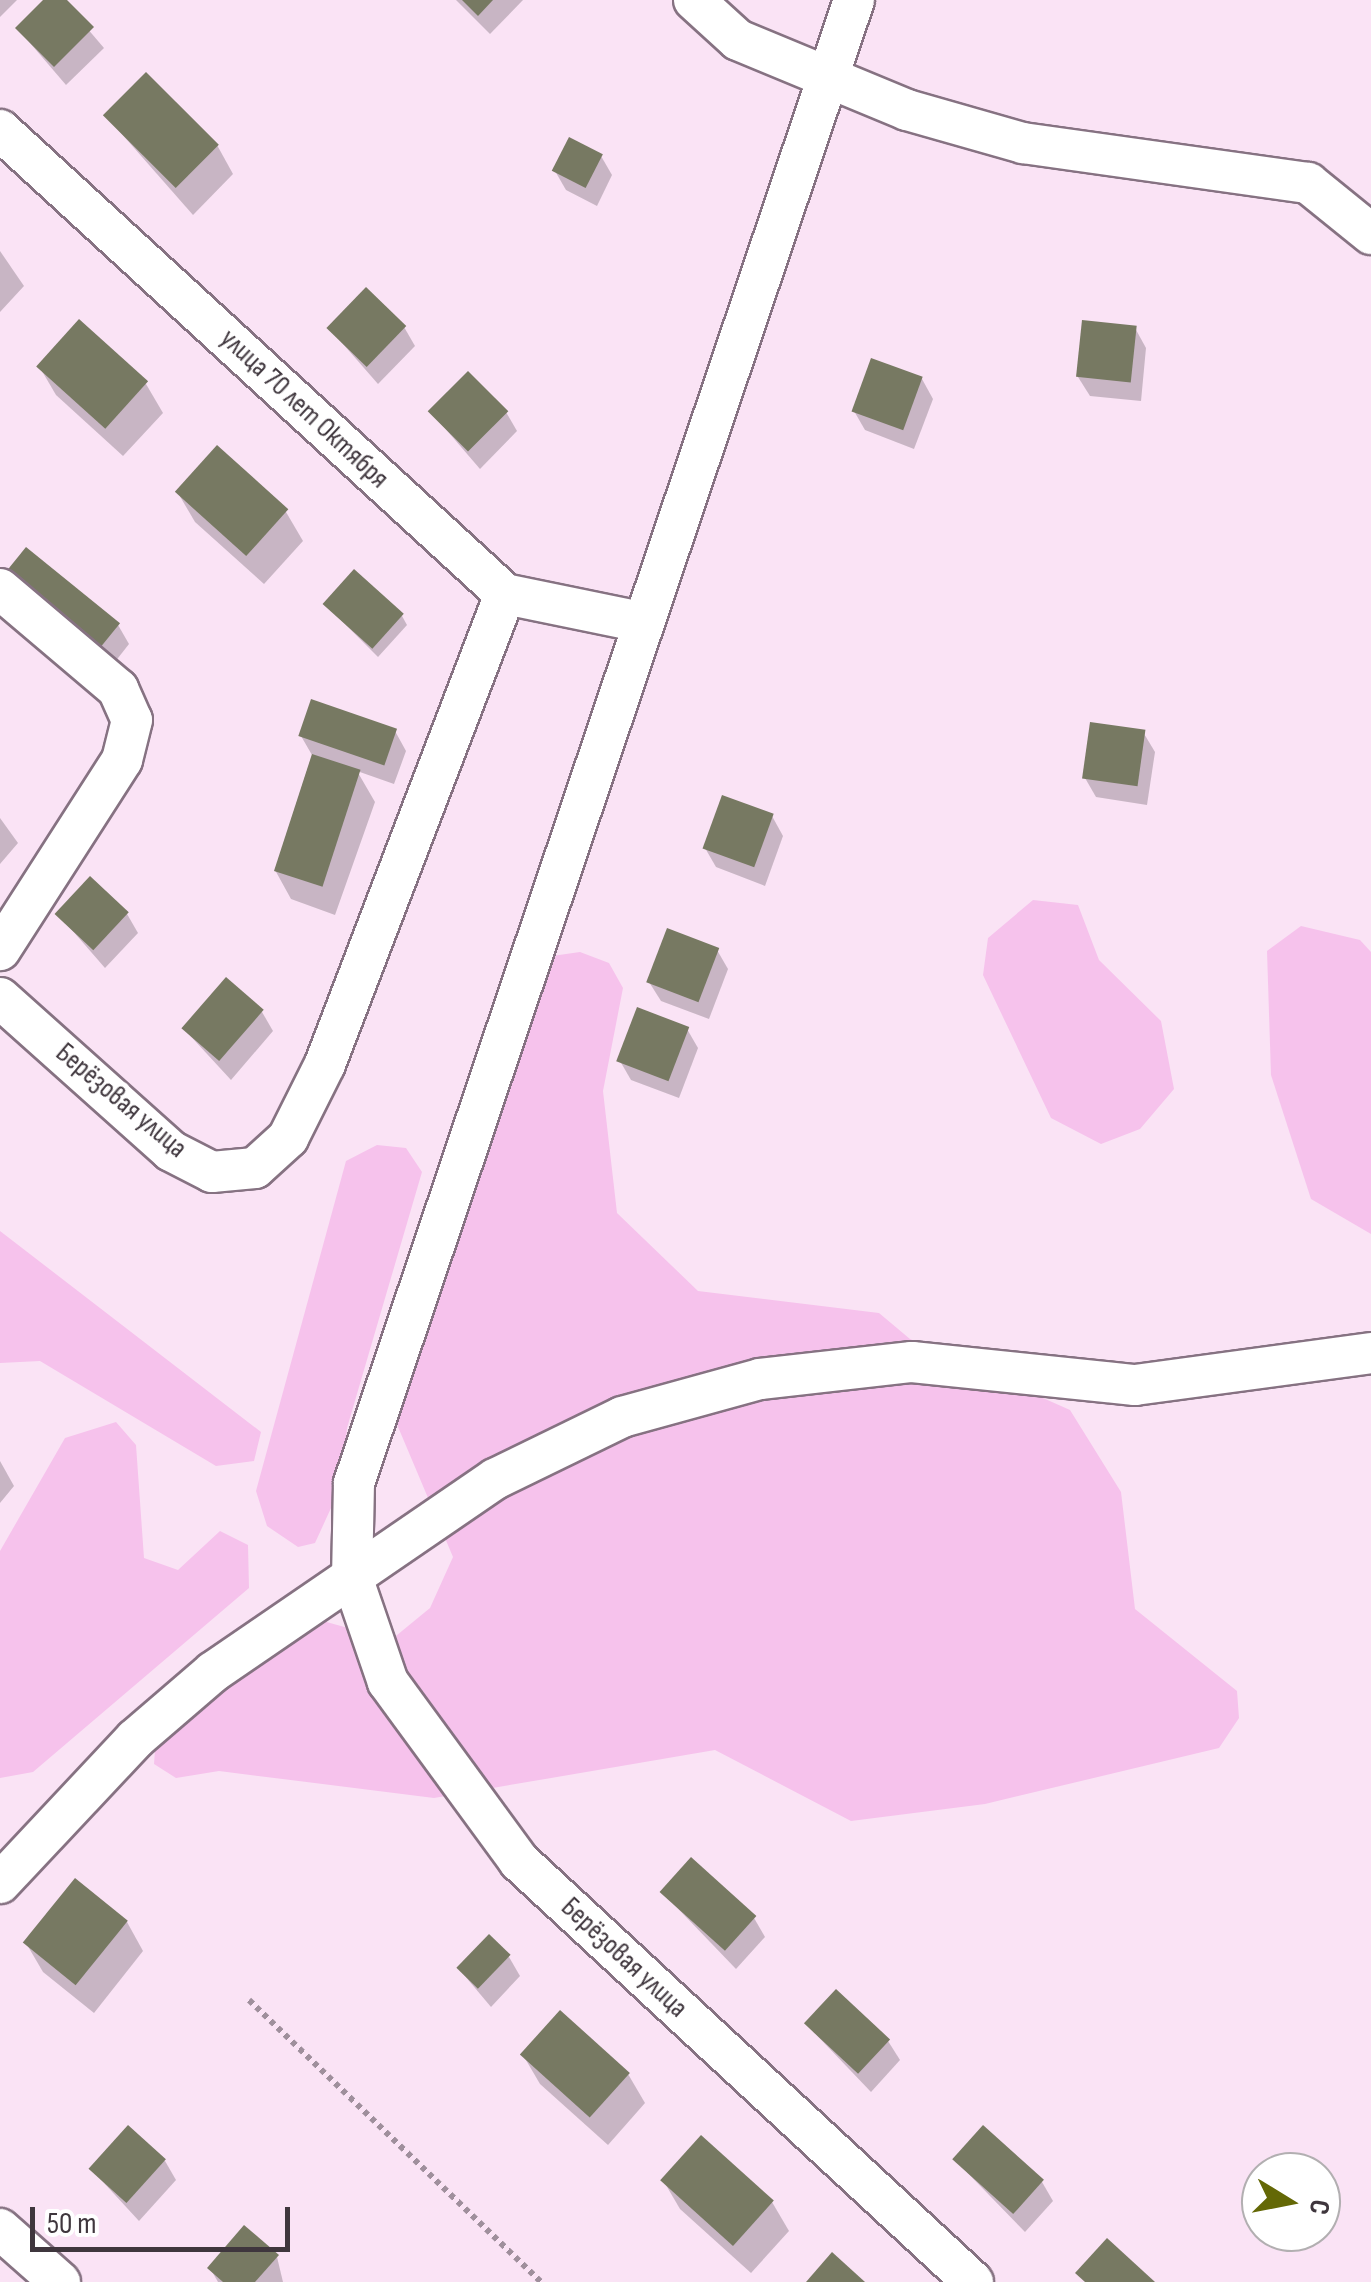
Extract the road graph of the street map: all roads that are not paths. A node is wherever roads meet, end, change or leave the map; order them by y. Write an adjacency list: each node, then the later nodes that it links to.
1 (694, 0): 3 (street)
2 (854, 0): 3 (street, Берёзовая улица)
3 (826, 81): 5 (street); 8 (street, Берёзовая улица)
4 (0, 130): 7 (street, улица 70 лет Октября)
5 (1371, 234)
6 (0, 588): 9 (street)
7 (506, 594): 8 (street); 10 (street, Берёзовая улица)
8 (640, 622): 12 (street, Берёзовая улица)
9 (0, 950)
10 (0, 998)
11 (1371, 1353): 12 (street)
12 (352, 1576): 13 (street); 16 (street, Берёзовая улица)
13 (0, 1884)
14 (0, 2229): 15 (street)
15 (60, 2282)
16 (973, 2282)

